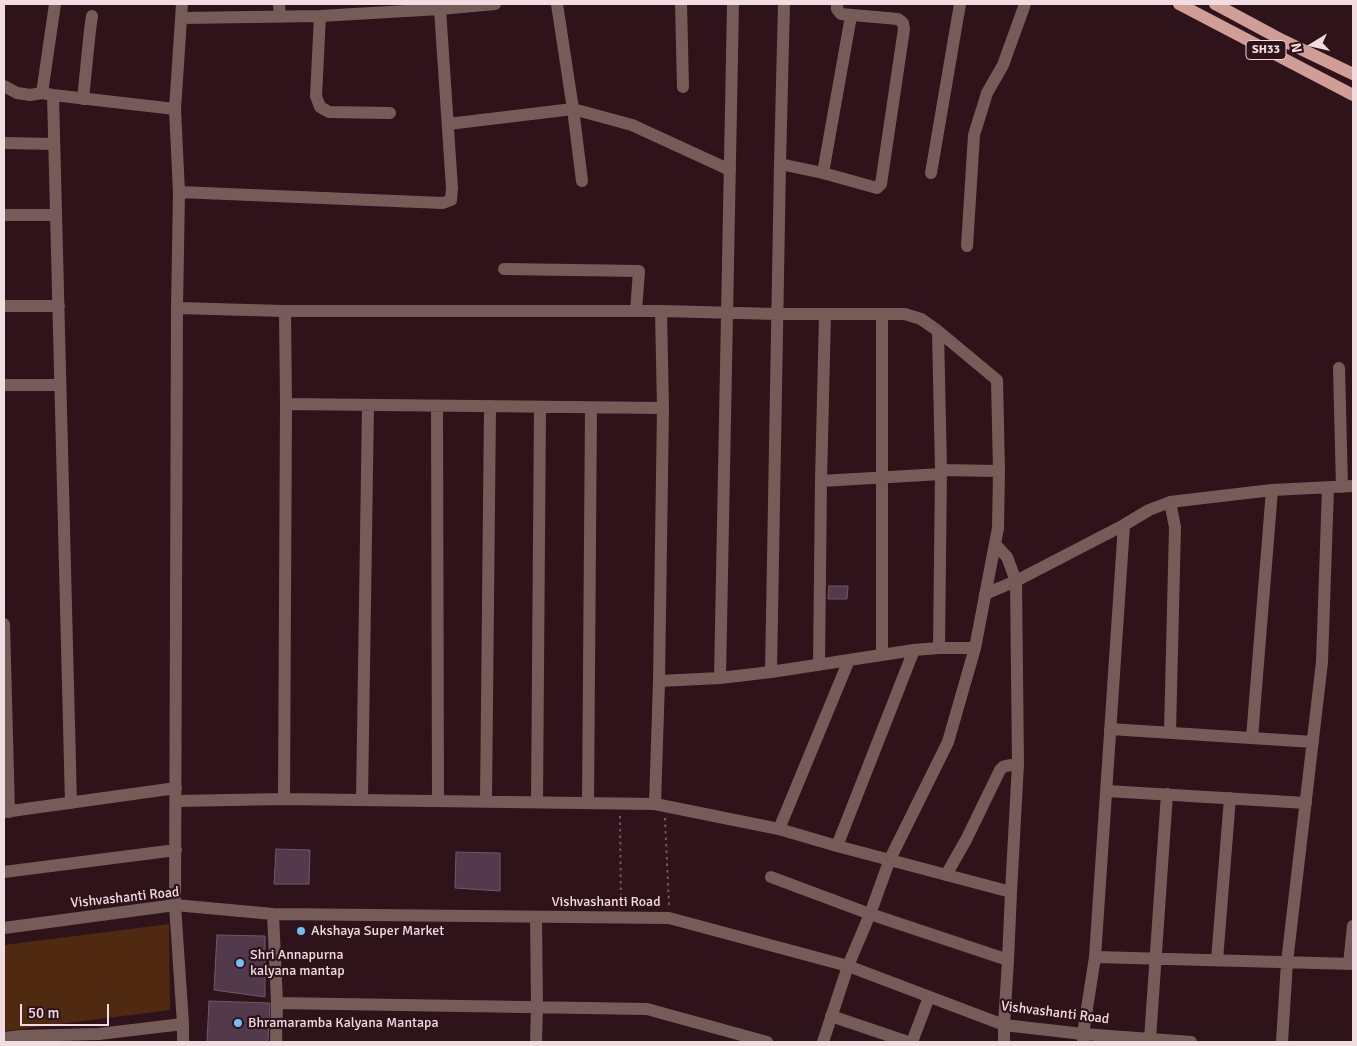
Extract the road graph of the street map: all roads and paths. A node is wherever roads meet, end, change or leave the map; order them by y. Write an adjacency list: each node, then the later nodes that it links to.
1 (54, 4): 25 (street)
2 (182, 4): 20 (street)
3 (279, 4): 19 (street)
4 (495, 4): 15 (street)
5 (557, 4): 29 (street)
6 (681, 4): 23 (street)
7 (733, 4): 35 (street)
8 (784, 4): 34 (street)
9 (837, 4): 18 (street)
10 (960, 4): 37 (street)
11 (1025, 4): 42 (street)
12 (1179, 4): 26 (main road, SH33)
13 (1215, 4): 21 (main road)
14 (339, 9): 15 (street); 17 (street)
15 (440, 9): 31 (street)
16 (92, 16): 27 (street)
17 (320, 16): 19 (street); 30 (street)
18 (851, 16): 36 (street); 36 (street)
19 (280, 17): 20 (street)
20 (182, 18): 28 (street)
21 (1353, 74)
22 (4, 86): 24 (street)
23 (683, 87)
24 (10, 93): 25 (street)
25 (47, 94): 27 (street); 33 (street)
26 (1353, 95)
27 (83, 99): 28 (street)
28 (175, 109): 39 (street)
29 (574, 109): 31 (street); 35 (street); 38 (street)
30 (390, 113)
31 (448, 124): 39 (street)
32 (4, 144): 33 (street)
33 (54, 144): 41 (street)
34 (780, 164): 36 (street); 51 (street)
35 (730, 170): 50 (street)
36 (823, 173)
37 (932, 173)
38 (582, 181)
39 (179, 192): 46 (street)
40 (4, 215): 41 (street)
41 (56, 215): 45 (street)
42 (966, 246)
43 (504, 268): 48 (street)
44 (4, 306): 45 (street)
45 (59, 306): 57 (street)
46 (177, 308): 47 (street); 92 (street)
47 (285, 311): 48 (street); 58 (street)
48 (636, 311): 49 (street)
49 (661, 311): 50 (street); 64 (street)
50 (727, 313): 51 (street); 85 (street)
51 (778, 314): 52 (street); 84 (street)
52 (825, 314): 53 (street); 68 (street)
53 (882, 314): 54 (street); 67 (street)
54 (938, 331): 65 (street); 66 (street)
55 (1339, 368): 69 (street)
56 (4, 385): 57 (street)
57 (60, 385): 102 (street)
58 (286, 404): 59 (street); 96 (street)
59 (368, 405): 60 (street); 97 (street)
60 (437, 406): 61 (street); 99 (street)
61 (490, 406): 62 (street); 100 (street)
62 (540, 407): 63 (street); 101 (street)
63 (591, 408): 64 (street); 103 (street)
64 (663, 408): 86 (street)
65 (999, 471): 66 (street); 74 (street)
66 (941, 472): 67 (street); 78 (street)
67 (882, 477): 68 (street); 81 (street)
68 (821, 481): 83 (street)
69 (1348, 487): 70 (street)
70 (1328, 488): 71 (street); 90 (street)
71 (1272, 490): 72 (street); 89 (street)
72 (1170, 502): 73 (street); 88 (street)
73 (1124, 525): 75 (street); 87 (street)
74 (995, 544): 75 (street); 76 (street)
75 (1016, 581): 76 (street); 91 (street)
76 (985, 594): 79 (street)
77 (4, 624): 107 (street)
78 (939, 648): 79 (street); 80 (street)
79 (975, 648): 111 (street)
80 (914, 650): 81 (street); 109 (street)
81 (882, 654): 82 (street)
82 (849, 660): 83 (street); 108 (street)
83 (820, 665): 84 (street)
84 (771, 672): 85 (street)
85 (720, 678): 86 (street)
86 (659, 681): 106 (street)
87 (1110, 729): 88 (street); 93 (street)
88 (1170, 732): 89 (street)
89 (1252, 738): 90 (street)
90 (1313, 742): 105 (street)
91 (1018, 764): 113 (street); 115 (street)
92 (176, 788): 98 (street); 102 (street)
93 (1107, 791): 94 (street); 124 (street)
94 (1168, 794): 95 (street); 125 (street)
95 (1230, 798): 105 (street); 127 (street)
96 (284, 799): 97 (street); 98 (street)
97 (362, 800): 99 (street)
98 (176, 801): 110 (street)
99 (438, 801): 100 (street)
100 (486, 801): 101 (street)
101 (537, 802): 103 (street)
102 (71, 803): 107 (street)
103 (588, 803): 104 (street)
104 (620, 803): 106 (street); 120 (path)
105 (1306, 803): 128 (street)
106 (660, 805): 108 (street); 121 (path)
107 (6, 812)
108 (779, 829): 109 (street)
109 (837, 846): 111 (street)
110 (176, 850): 112 (street); 116 (street)
111 (890, 859): 113 (street); 118 (street)
112 (4, 872)
113 (946, 875): 115 (street)
114 (770, 877): 118 (street)
115 (1010, 892): 126 (street)
116 (175, 905): 117 (street, Vishvashanti Road); 123 (street, Vishvashanti Road); 135 (street)
117 (273, 914): 119 (street, Vishvashanti Road); 132 (street)
118 (870, 914): 126 (street); 130 (street)
119 (536, 917): 120 (street, Vishvashanti Road); 133 (street)
120 (621, 918): 121 (street, Vishvashanti Road)
121 (669, 918): 130 (street, Vishvashanti Road)
122 (1353, 926): 129 (street)
123 (4, 928)
124 (1095, 957): 125 (street); 139 (street)
125 (1156, 959): 127 (street); 141 (street)
126 (1008, 960): 136 (street)
127 (1217, 960): 128 (street)
128 (1287, 962): 129 (street); 152 (street)
129 (1351, 964)
130 (848, 966): 131 (street, Vishvashanti Road); 134 (street)
131 (929, 997): 136 (street, Vishvashanti Road); 148 (street)
132 (277, 1003): 133 (street); 143 (street)
133 (537, 1007): 144 (street); 145 (street)
134 (831, 1016): 146 (street); 147 (street)
135 (183, 1024): 138 (street); 142 (street)
136 (1004, 1025): 139 (street, Vishvashanti Road); 149 (street); 150 (street)
137 (4, 1038): 140 (street)
138 (99, 1038): 140 (street)
139 (1083, 1038): 141 (street, Vishvashanti Road)
140 (20, 1039)
141 (1150, 1039): 151 (street, Vishvashanti Road)
142 (183, 1042)
143 (276, 1042)
144 (536, 1042)
145 (767, 1042)
146 (823, 1042)
147 (908, 1042)
148 (912, 1042)
149 (998, 1042)
150 (1004, 1042)
151 (1191, 1042)
152 (1282, 1042)

